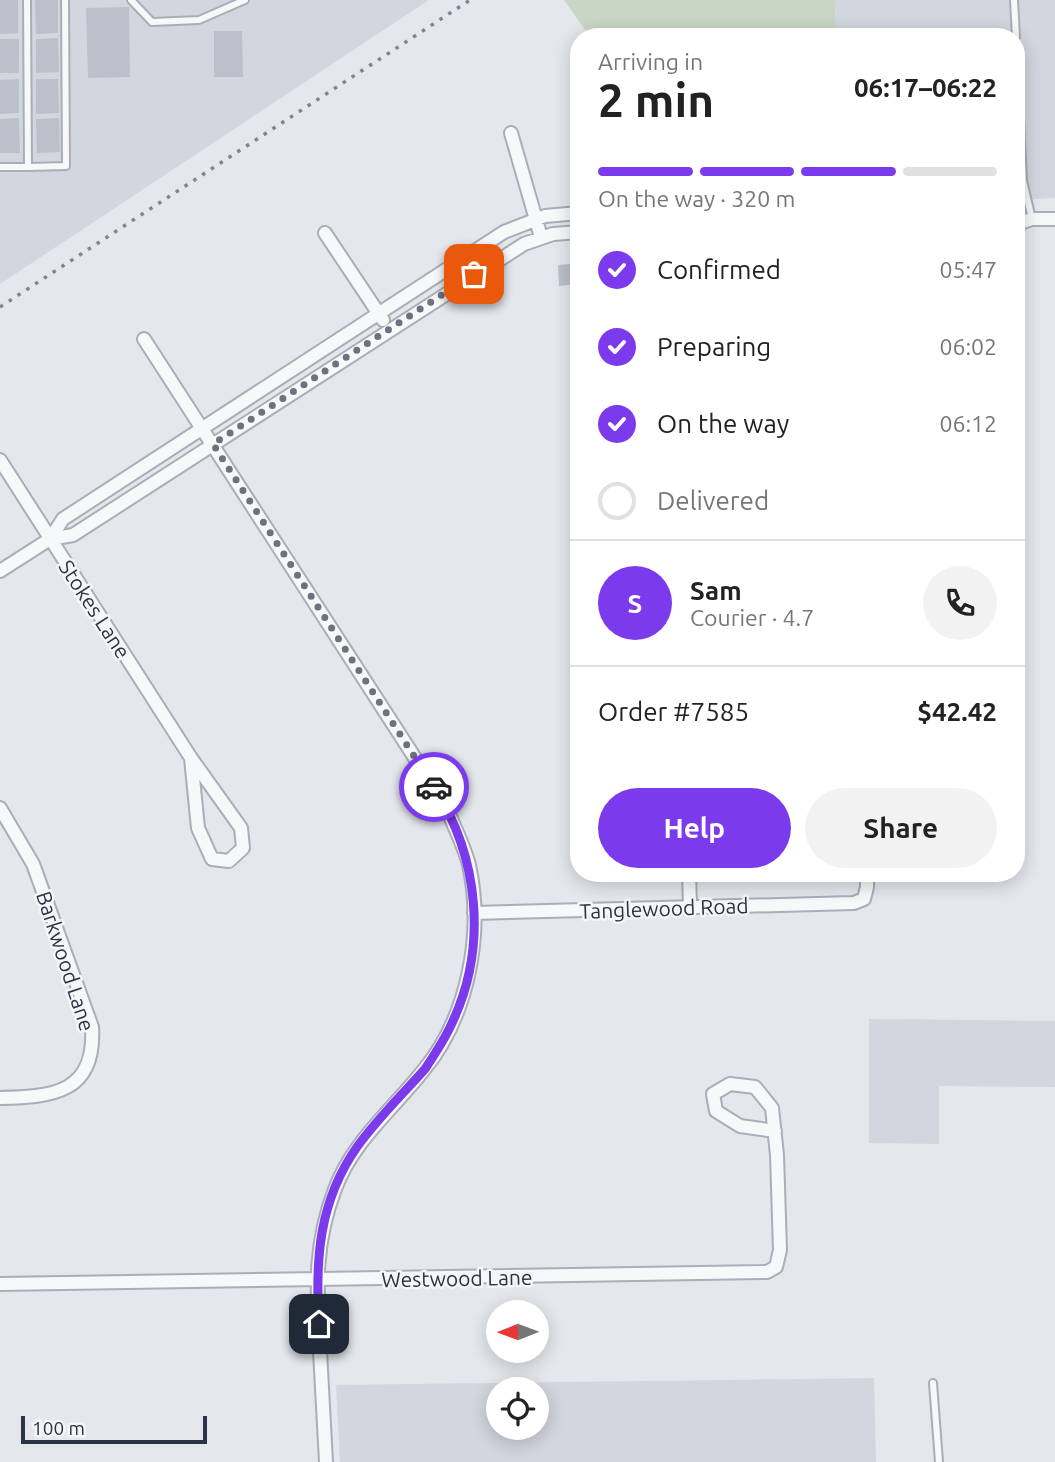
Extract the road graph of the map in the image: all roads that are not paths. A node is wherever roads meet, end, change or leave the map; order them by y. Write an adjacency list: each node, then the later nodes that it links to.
1 (27, 0): 9 (lane)
2 (65, 0): 9 (lane)
3 (131, 0): 4 (lane)
4 (245, 0)
5 (1014, 0): 6 (lane)
6 (1016, 28)
7 (512, 133): 13 (street)
8 (0, 167): 9 (lane)
9 (28, 167)
10 (1025, 189): 14 (lane)
11 (570, 213): 13 (street)
12 (1025, 216): 14 (street)
13 (536, 219): 19 (street); 20 (street)
14 (1032, 219): 15 (street); 16 (street)
15 (1055, 219)
16 (1025, 221)
17 (325, 233): 20 (street)
18 (570, 233): 19 (street)
19 (541, 237): 21 (street)
20 (379, 314): 21 (street); 23 (street)
21 (389, 330): 24 (street)
22 (144, 339): 23 (street)
23 (202, 428): 24 (street); 26 (street)
24 (213, 444): 26 (street); 33 (street)
25 (0, 460): 26 (street, Stokes Lane)
26 (50, 538): 27 (street); 28 (street, Stokes Lane)
27 (0, 571)
28 (191, 758): 28 (street, Stokes Lane)
29 (0, 808): 34 (street, Barkwood Lane)
30 (689, 882): 32 (street)
31 (867, 882): 32 (street, Tanglewood Road)
32 (690, 907): 33 (street, Tanglewood Road)
33 (474, 913): 36 (street)
34 (0, 1098)
35 (775, 1131): 35 (street, Westwood Lane); 36 (street, Westwood Lane)
36 (316, 1280): 37 (street, Westwood Lane); 39 (street)
37 (0, 1284)
38 (933, 1383): 40 (lane)
39 (326, 1462)
40 (939, 1462)

